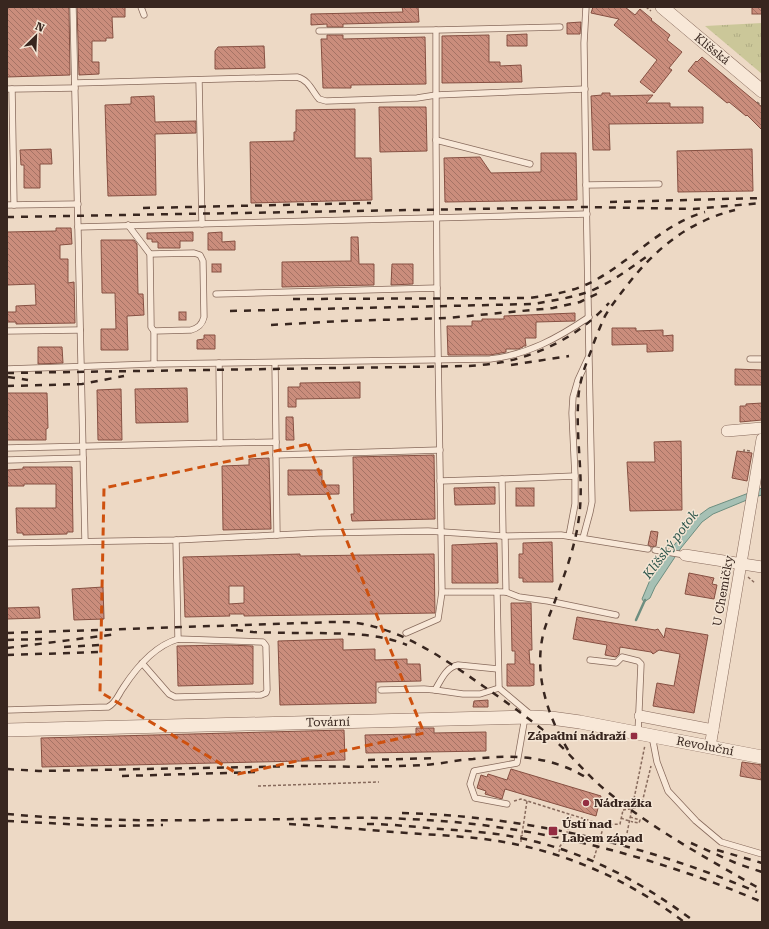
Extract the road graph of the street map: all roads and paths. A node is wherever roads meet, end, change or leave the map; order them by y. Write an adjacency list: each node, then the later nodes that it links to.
1 (73, 7): 10 (lane)
2 (141, 7): 5 (lane)
3 (586, 7): 12 (lane)
4 (662, 7): 13 (street, Klíšská)
5 (144, 14)
6 (560, 27): 7 (lane)
7 (436, 30): 8 (lane); 14 (lane)
8 (319, 31)
9 (199, 80): 10 (lane); 14 (lane); 24 (lane)
10 (75, 85): 11 (lane); 19 (lane)
11 (9, 89): 21 (lane)
12 (585, 89): 14 (lane); 18 (lane)
13 (762, 91)
14 (436, 95): 15 (lane)
15 (436, 140): 16 (lane); 23 (lane)
16 (530, 164)
17 (659, 184): 18 (lane)
18 (586, 185): 22 (lane)
19 (78, 204): 21 (lane); 26 (lane)
20 (7, 205): 21 (lane)
21 (14, 205)
22 (587, 214): 23 (lane); 30 (lane)
23 (437, 218): 24 (lane); 28 (lane)
24 (202, 224): 25 (lane)
25 (128, 226): 26 (lane); 27 (lane)
26 (78, 227): 31 (lane)
27 (150, 254): 33 (lane); 33 (lane)
28 (437, 288): 29 (lane); 37 (lane)
29 (216, 294)
30 (588, 317): 34 (lane); 37 (lane)
31 (80, 330): 32 (lane); 41 (lane)
32 (7, 331)
33 (154, 331): 39 (lane)
34 (589, 356): 56 (lane); 63 (lane)
35 (750, 359): 36 (lane)
36 (762, 359)
37 (438, 360): 38 (lane); 50 (lane)
38 (275, 362): 40 (lane); 46 (lane)
39 (154, 364): 40 (lane); 41 (lane)
40 (219, 364): 47 (lane)
41 (81, 366): 42 (lane); 48 (lane)
42 (7, 369)
43 (762, 428): 44 (street)
44 (727, 431)
45 (762, 439): 70 (street, U Chemičky)
46 (276, 442): 47 (lane); 53 (lane)
47 (220, 443): 48 (lane)
48 (83, 445): 49 (lane); 54 (lane)
49 (7, 448)
50 (440, 450): 53 (lane); 58 (lane)
51 (744, 452): 52 (path)
52 (754, 452)
53 (276, 455): 60 (lane)
54 (83, 458): 55 (lane); 66 (lane)
55 (7, 460)
56 (575, 476): 57 (lane); 62 (lane)
57 (502, 479): 58 (lane); 61 (lane)
58 (440, 481): 59 (lane)
59 (441, 532): 60 (lane); 61 (lane); 74 (lane)
60 (277, 535): 64 (lane)
61 (504, 536): 62 (lane); 76 (lane)
62 (569, 536): 63 (lane)
63 (583, 538): 67 (lane)
64 (176, 540): 66 (lane); 79 (lane)
65 (7, 542): 66 (lane)
66 (85, 542)
67 (648, 549)
68 (655, 550): 69 (lane)
69 (683, 555): 70 (street)
70 (741, 564): 71 (street); 90 (street, U Chemičky)
71 (762, 567)
72 (747, 575): 73 (path)
73 (755, 584)
74 (442, 592): 75 (lane); 78 (lane)
75 (497, 592): 76 (lane); 82 (lane)
76 (506, 592): 77 (lane)
77 (616, 615)
78 (406, 633)
79 (178, 639): 81 (lane); 81 (lane)
80 (590, 660): 87 (lane)
81 (142, 663): 86 (lane)
82 (498, 669): 83 (lane); 85 (lane)
83 (499, 688): 85 (lane); 88 (lane)
84 (381, 690): 85 (lane)
85 (435, 690)
86 (7, 710)
87 (640, 716): 90 (street, Revoluční); 91 (lane)
88 (529, 717): 89 (street, Tovární); 91 (street, Tovární); 98 (lane)
89 (7, 730)
90 (713, 730): 92 (street, U Chemičky)
91 (646, 737): 92 (street, Revoluční); 93 (lane); 100 (path)
92 (710, 747): 94 (street, Revoluční)
93 (655, 749): 101 (path, bridge); 106 (lane)
94 (762, 757)
95 (379, 782): 96 (path)
96 (258, 786)
97 (527, 801): 98 (path); 99 (path); 104 (path)
98 (507, 804)
99 (570, 815): 102 (path); 105 (path)
100 (630, 817): 101 (path, bridge); 103 (path)
101 (621, 818): 102 (path)
102 (604, 825): 107 (path)
103 (627, 833)
104 (521, 842)
105 (559, 852)
106 (762, 854)
107 (594, 858)

